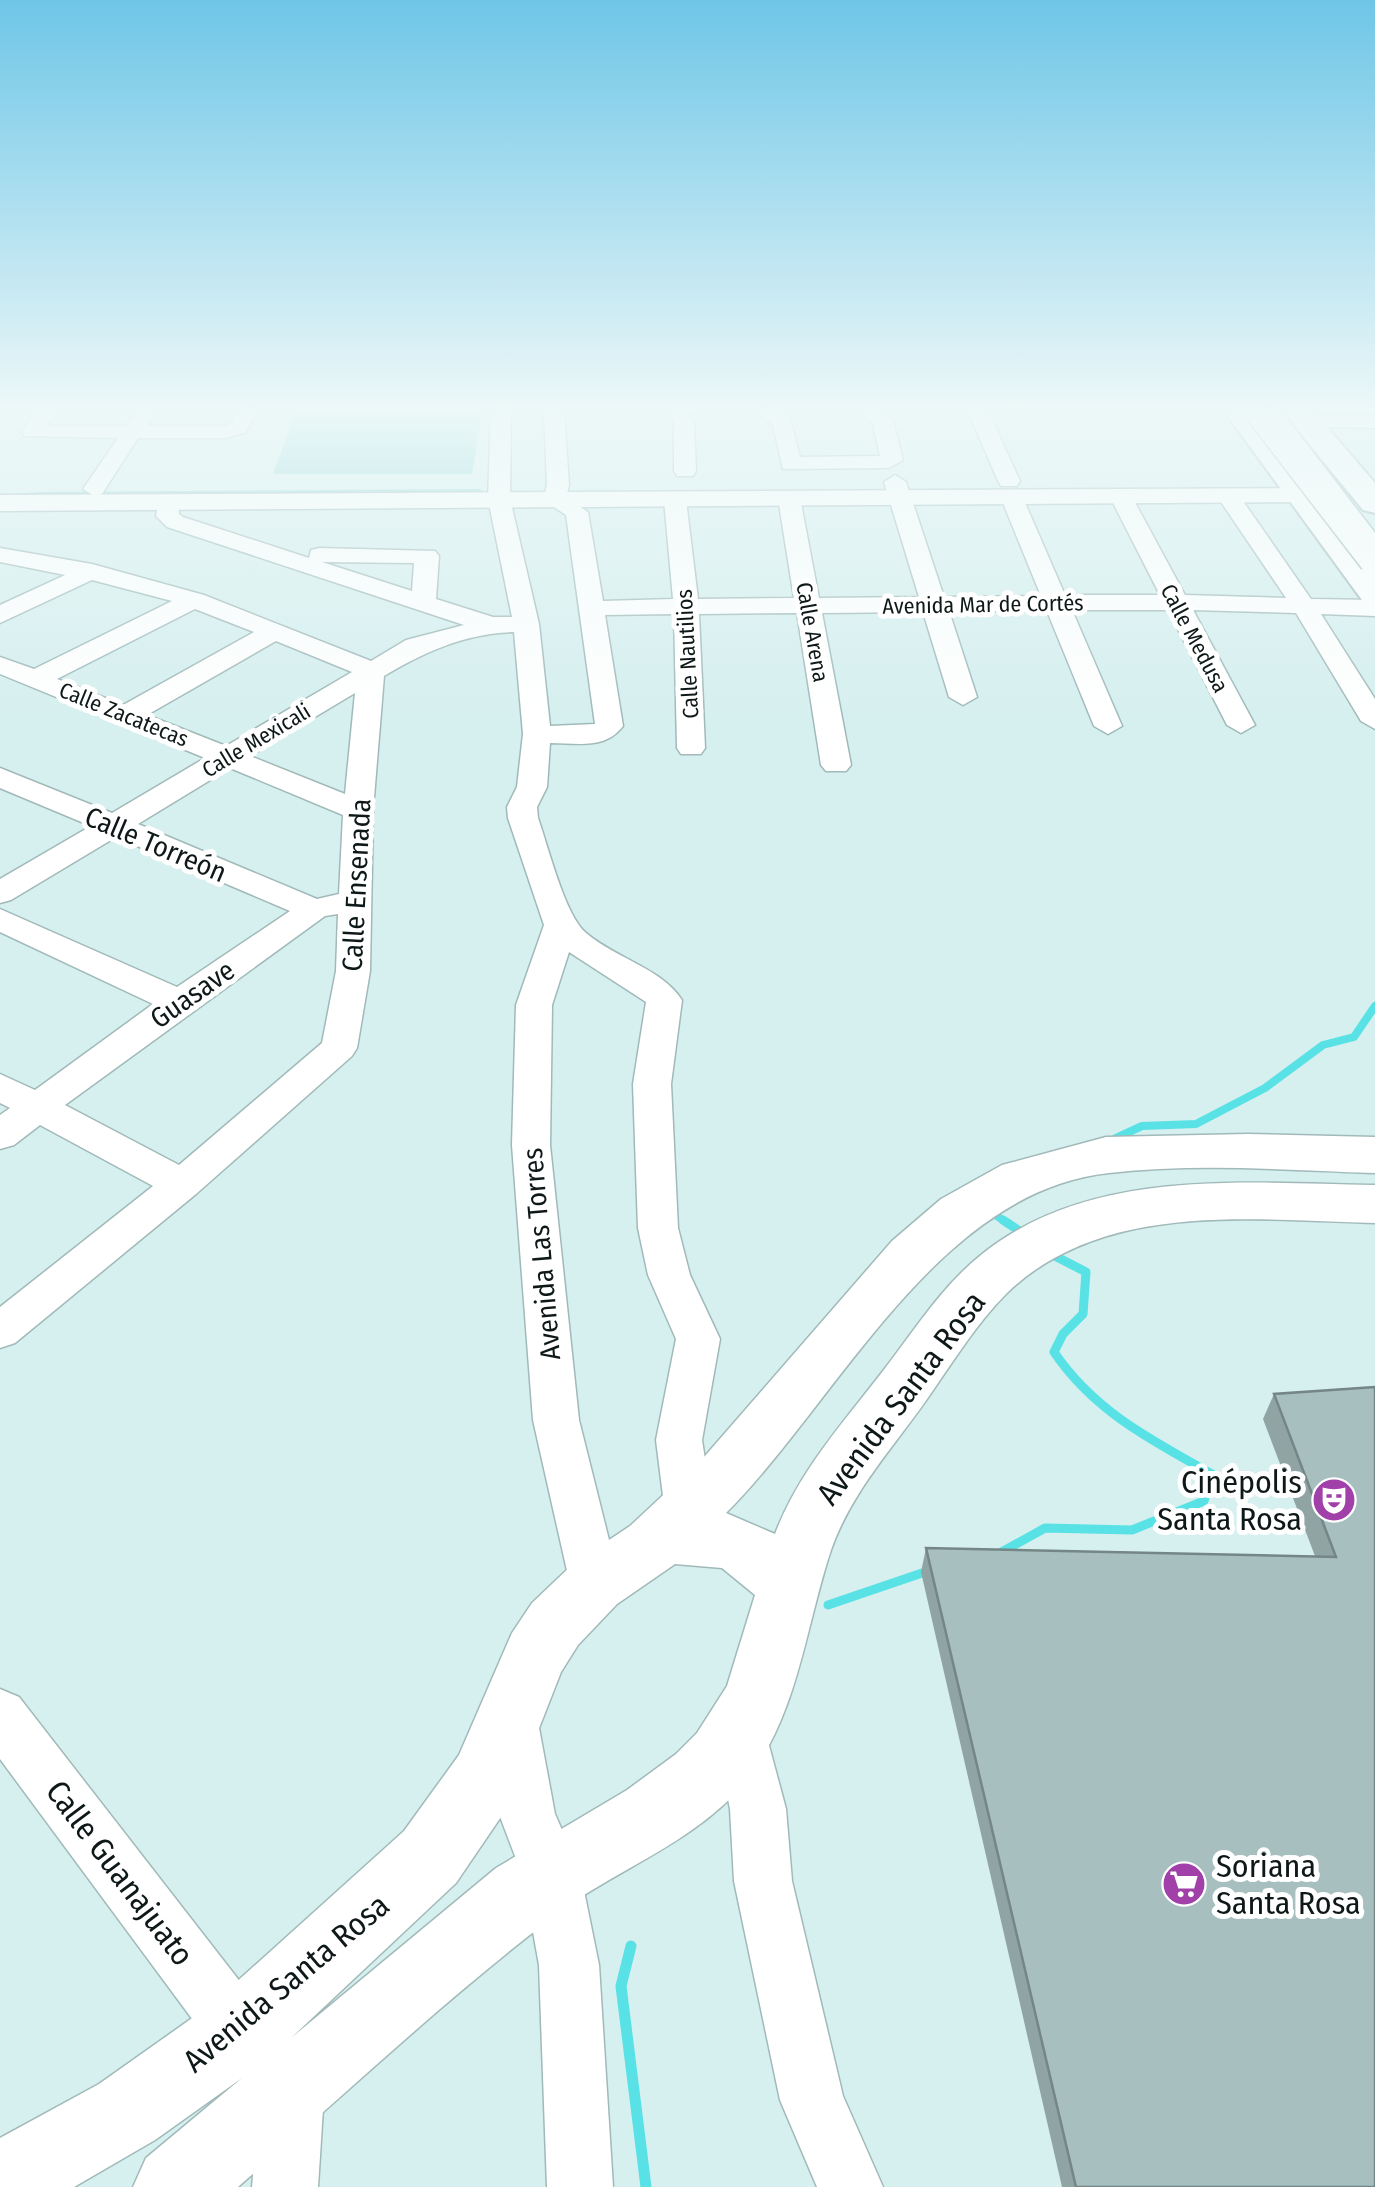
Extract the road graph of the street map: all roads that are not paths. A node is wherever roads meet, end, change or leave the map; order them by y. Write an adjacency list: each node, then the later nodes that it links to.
1 (167, 513): 15 (street)
2 (504, 513): 33 (street)
3 (577, 513): 30 (street)
4 (676, 513): 28 (street, Calle Nautilios)
5 (792, 513): 26 (street, Calle Arena)
6 (905, 513): 25 (street)
7 (1021, 513): 23 (street)
8 (1129, 513): 24 (street, Calle Medusa)
9 (1240, 513): 27 (street)
10 (1318, 513): 13 (highway)
11 (1340, 513): 16 (highway, bridge)
12 (1355, 513): 13 (highway)
13 (1332, 531): 19 (highway)
14 (0, 555): 17 (street)
15 (289, 556): 22 (street); 22 (street)
16 (1375, 559)
17 (92, 572): 20 (street); 21 (street)
18 (13, 586): 20 (street)
19 (1375, 592)
20 (39, 597): 31 (street)
21 (195, 600): 34 (street); 37 (street)
22 (422, 600): 32 (street)
23 (1056, 602): 24 (street, Avenida Mar de Cortés); 25 (street, Avenida Mar de Cortés); 42 (street)
24 (1176, 602): 27 (street, Avenida Mar de Cortés); 41 (street, Calle Medusa)
25 (935, 604): 26 (street, Avenida Mar de Cortés); 38 (street)
26 (808, 606): 28 (street, Avenida Mar de Cortés); 46 (street, Calle Arena)
27 (1304, 606): 29 (street, Avenida Mar de Cortés); 40 (street)
28 (686, 607): 30 (street, Avenida Mar de Cortés); 44 (street, Calle Nautilios)
29 (1375, 608)
30 (592, 610): 43 (street)
31 (0, 615)
32 (491, 624): 33 (street, Calle Mexicali); 36 (street, Calle Mexicali)
33 (526, 624): 43 (street)
34 (272, 633): 36 (street); 39 (street)
35 (0, 665): 37 (street, Calle Zacatecas)
36 (371, 670): 45 (street, Calle Mexicali); 48 (street, Calle Ensenada)
37 (36, 679): 39 (street, Calle Zacatecas)
38 (963, 697)
39 (126, 714): 45 (street, Calle Zacatecas)
40 (1375, 721)
41 (1241, 725)
42 (1108, 726)
43 (537, 734): 54 (street)
44 (692, 748)
45 (228, 757): 48 (street, Calle Zacatecas); 49 (street, Calle Mexicali)
46 (836, 765)
47 (0, 777): 49 (street, Calle Torreón)
48 (358, 810): 51 (street, Calle Ensenada)
49 (112, 826): 50 (street, Calle Mexicali); 52 (street, Calle Torreón)
50 (0, 893)
51 (356, 900): 52 (street, Guasave); 60 (street, Calle Ensenada)
52 (314, 909): 55 (street, Guasave)
53 (0, 919): 55 (street)
54 (561, 925): 63 (street); 64 (street, Avenida Las Torres)
55 (180, 1002): 57 (street, Guasave)
56 (0, 1087): 57 (street)
57 (38, 1107): 58 (street, Guasave); 60 (street)
58 (0, 1135)
59 (1375, 1154): 63 (main road, Avenida Santa Rosa)
60 (182, 1184): 62 (street, Calle Ensenada)
61 (1375, 1204): 65 (main road, Avenida Santa Rosa)
62 (0, 1332)
63 (675, 1525): 64 (main road, Avenida Santa Rosa); 65 (main road)
64 (595, 1584): 67 (main road, Avenida Santa Rosa)
65 (786, 1584): 68 (main road, Avenida Santa Rosa)
66 (0, 1716): 70 (street, Calle Guanajuato)
67 (511, 1721): 69 (street); 70 (main road, Avenida Santa Rosa)
68 (741, 1731): 69 (main road, Avenida Santa Rosa); 76 (street)
69 (551, 1872): 71 (main road, Avenida Santa Rosa); 75 (street)
70 (240, 2032): 72 (main road, Avenida Santa Rosa)
71 (292, 2091): 73 (main road, Avenida Santa Rosa); 74 (street)
72 (0, 2183)
73 (175, 2187)
74 (285, 2187)
75 (580, 2187)
76 (850, 2187)

